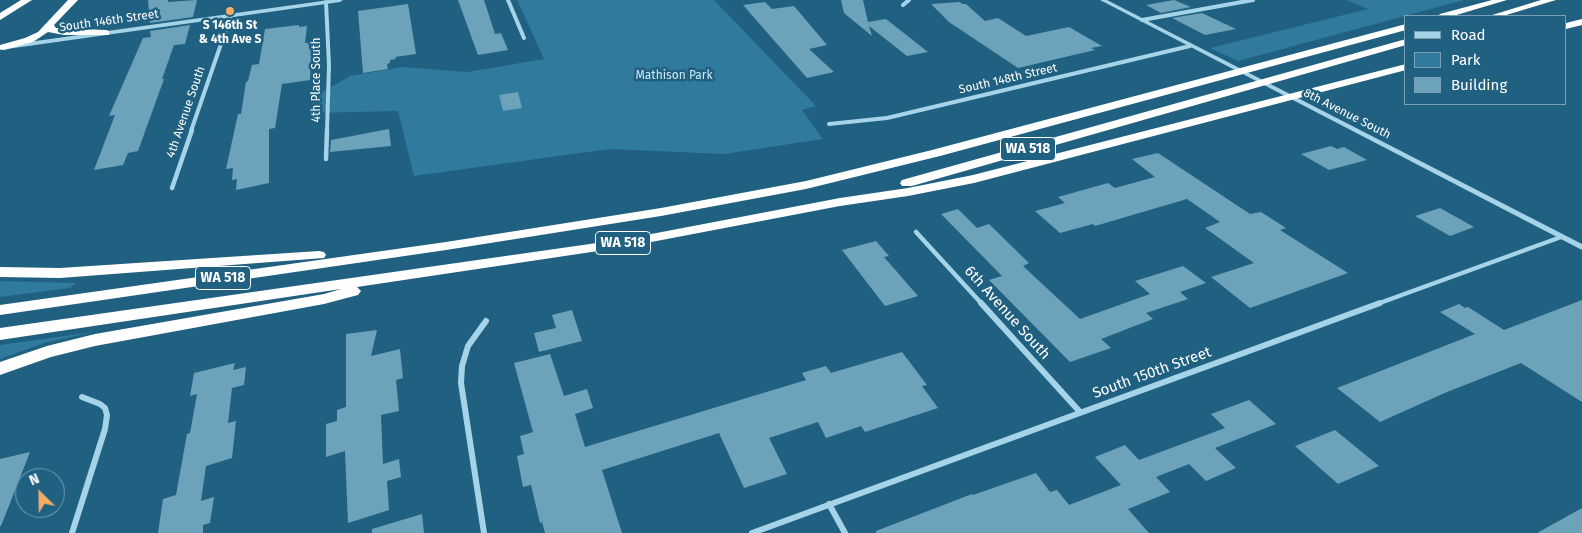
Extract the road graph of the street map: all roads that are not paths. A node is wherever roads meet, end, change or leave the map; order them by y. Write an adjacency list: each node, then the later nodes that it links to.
1 (27, 0): 15 (highway)
2 (73, 0): 18 (highway)
3 (340, 0): 10 (street, South 146th Street)
4 (508, 0): 22 (street)
5 (909, 0): 11 (street)
6 (1103, 0): 16 (street, 8th Avenue South)
7 (1254, 0): 16 (street)
8 (1502, 0): 13 (highway)
9 (1551, 0): 14 (highway)
10 (326, 2): 12 (street, South 146th Street); 28 (street, 4th Place South)
11 (903, 5)
12 (231, 15): 21 (street, South 146th Street); 29 (street, 4th Avenue South)
13 (1447, 15)
14 (1498, 15)
15 (0, 17)
16 (1142, 20): 24 (street, 8th Avenue South)
17 (1582, 22): 19 (highway)
18 (50, 26): 21 (highway); 25 (highway)
19 (1567, 26)
20 (1404, 28): 33 (highway, WA 518)
21 (106, 33): 25 (street, South 146th Street)
22 (524, 38)
23 (1404, 43): 30 (highway, WA 518)
24 (1190, 46): 27 (street, South 148th Street); 32 (street, 8th Avenue South)
25 (2, 47)
26 (1404, 68): 30 (highway)
27 (829, 124)
28 (326, 159)
29 (172, 188)
30 (840, 202): 36 (highway, WA 518)
31 (916, 232): 42 (street, 6th Avenue South)
32 (1561, 237): 34 (street, 8th Avenue South); 42 (street, South 150th Street)
33 (446, 246): 35 (highway); 37 (highway, WA 518)
34 (1582, 248)
35 (0, 272)
36 (405, 275): 39 (highway, WA 518); 40 (highway)
37 (0, 310)
38 (486, 321): 45 (street)
39 (0, 334)
40 (0, 369)
41 (82, 397): 44 (street)
42 (1080, 412): 43 (street, South 150th Street)
43 (829, 504): 46 (street, South 150th Street); 47 (street)
44 (72, 533)
45 (484, 533)
46 (752, 533)
47 (845, 533)

